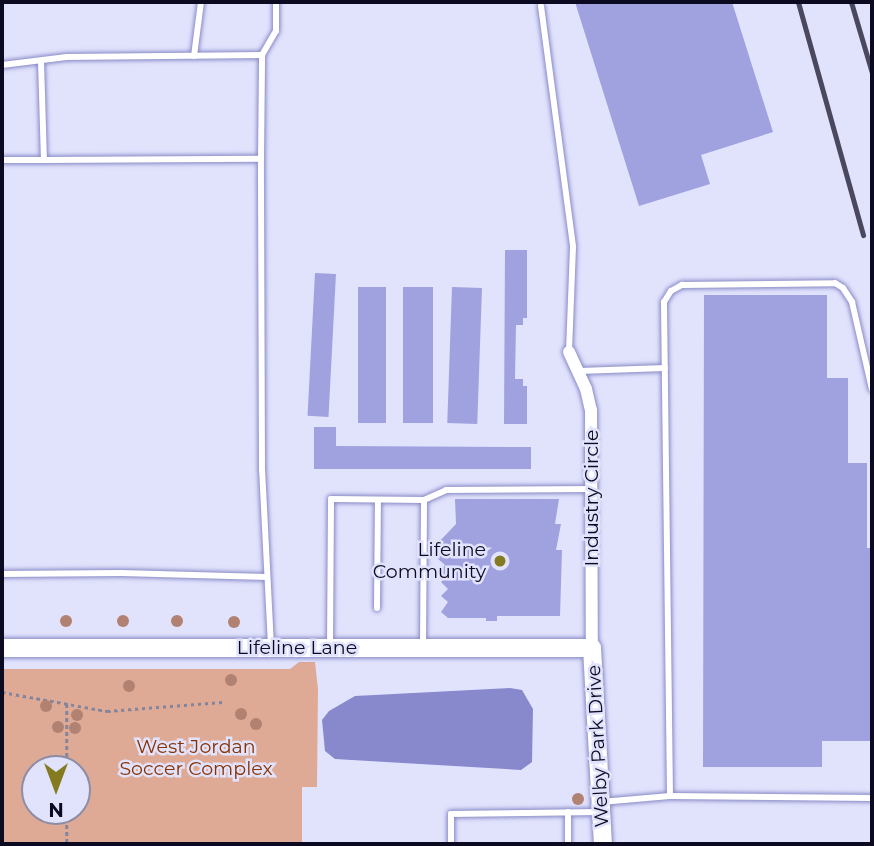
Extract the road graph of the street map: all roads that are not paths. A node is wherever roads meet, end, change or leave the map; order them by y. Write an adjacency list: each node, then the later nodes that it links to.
1 (201, 2): 5 (lane)
2 (276, 2): 4 (lane)
3 (541, 6): 11 (lane)
4 (262, 55): 5 (lane); 8 (lane)
5 (194, 56): 6 (lane)
6 (41, 61): 7 (lane); 10 (lane)
7 (2, 65)
8 (261, 159): 10 (lane); 19 (lane)
9 (2, 160): 10 (lane)
10 (44, 160)
11 (569, 352): 13 (street, Industry Circle)
12 (665, 368): 13 (lane); 14 (lane); 26 (lane)
13 (579, 370): 15 (street, Industry Circle)
14 (872, 390)
15 (593, 489): 17 (lane); 25 (street, Industry Circle)
16 (378, 500): 17 (lane); 20 (lane); 23 (lane)
17 (424, 500): 24 (lane)
18 (2, 574): 19 (lane)
19 (267, 577): 22 (lane)
20 (377, 608)
21 (2, 648): 22 (street, Lifeline Lane)
22 (271, 648): 23 (street, Lifeline Lane)
23 (330, 648): 24 (street, Lifeline Lane)
24 (423, 648): 25 (street, Lifeline Lane)
25 (592, 648): 28 (street, Welby Park Drive)
26 (670, 796): 27 (lane); 28 (lane)
27 (872, 798)
28 (601, 807): 29 (lane); 32 (street, Welby Park Drive)
29 (568, 812): 30 (lane); 31 (lane)
30 (451, 844)
31 (568, 844)
32 (603, 844)

